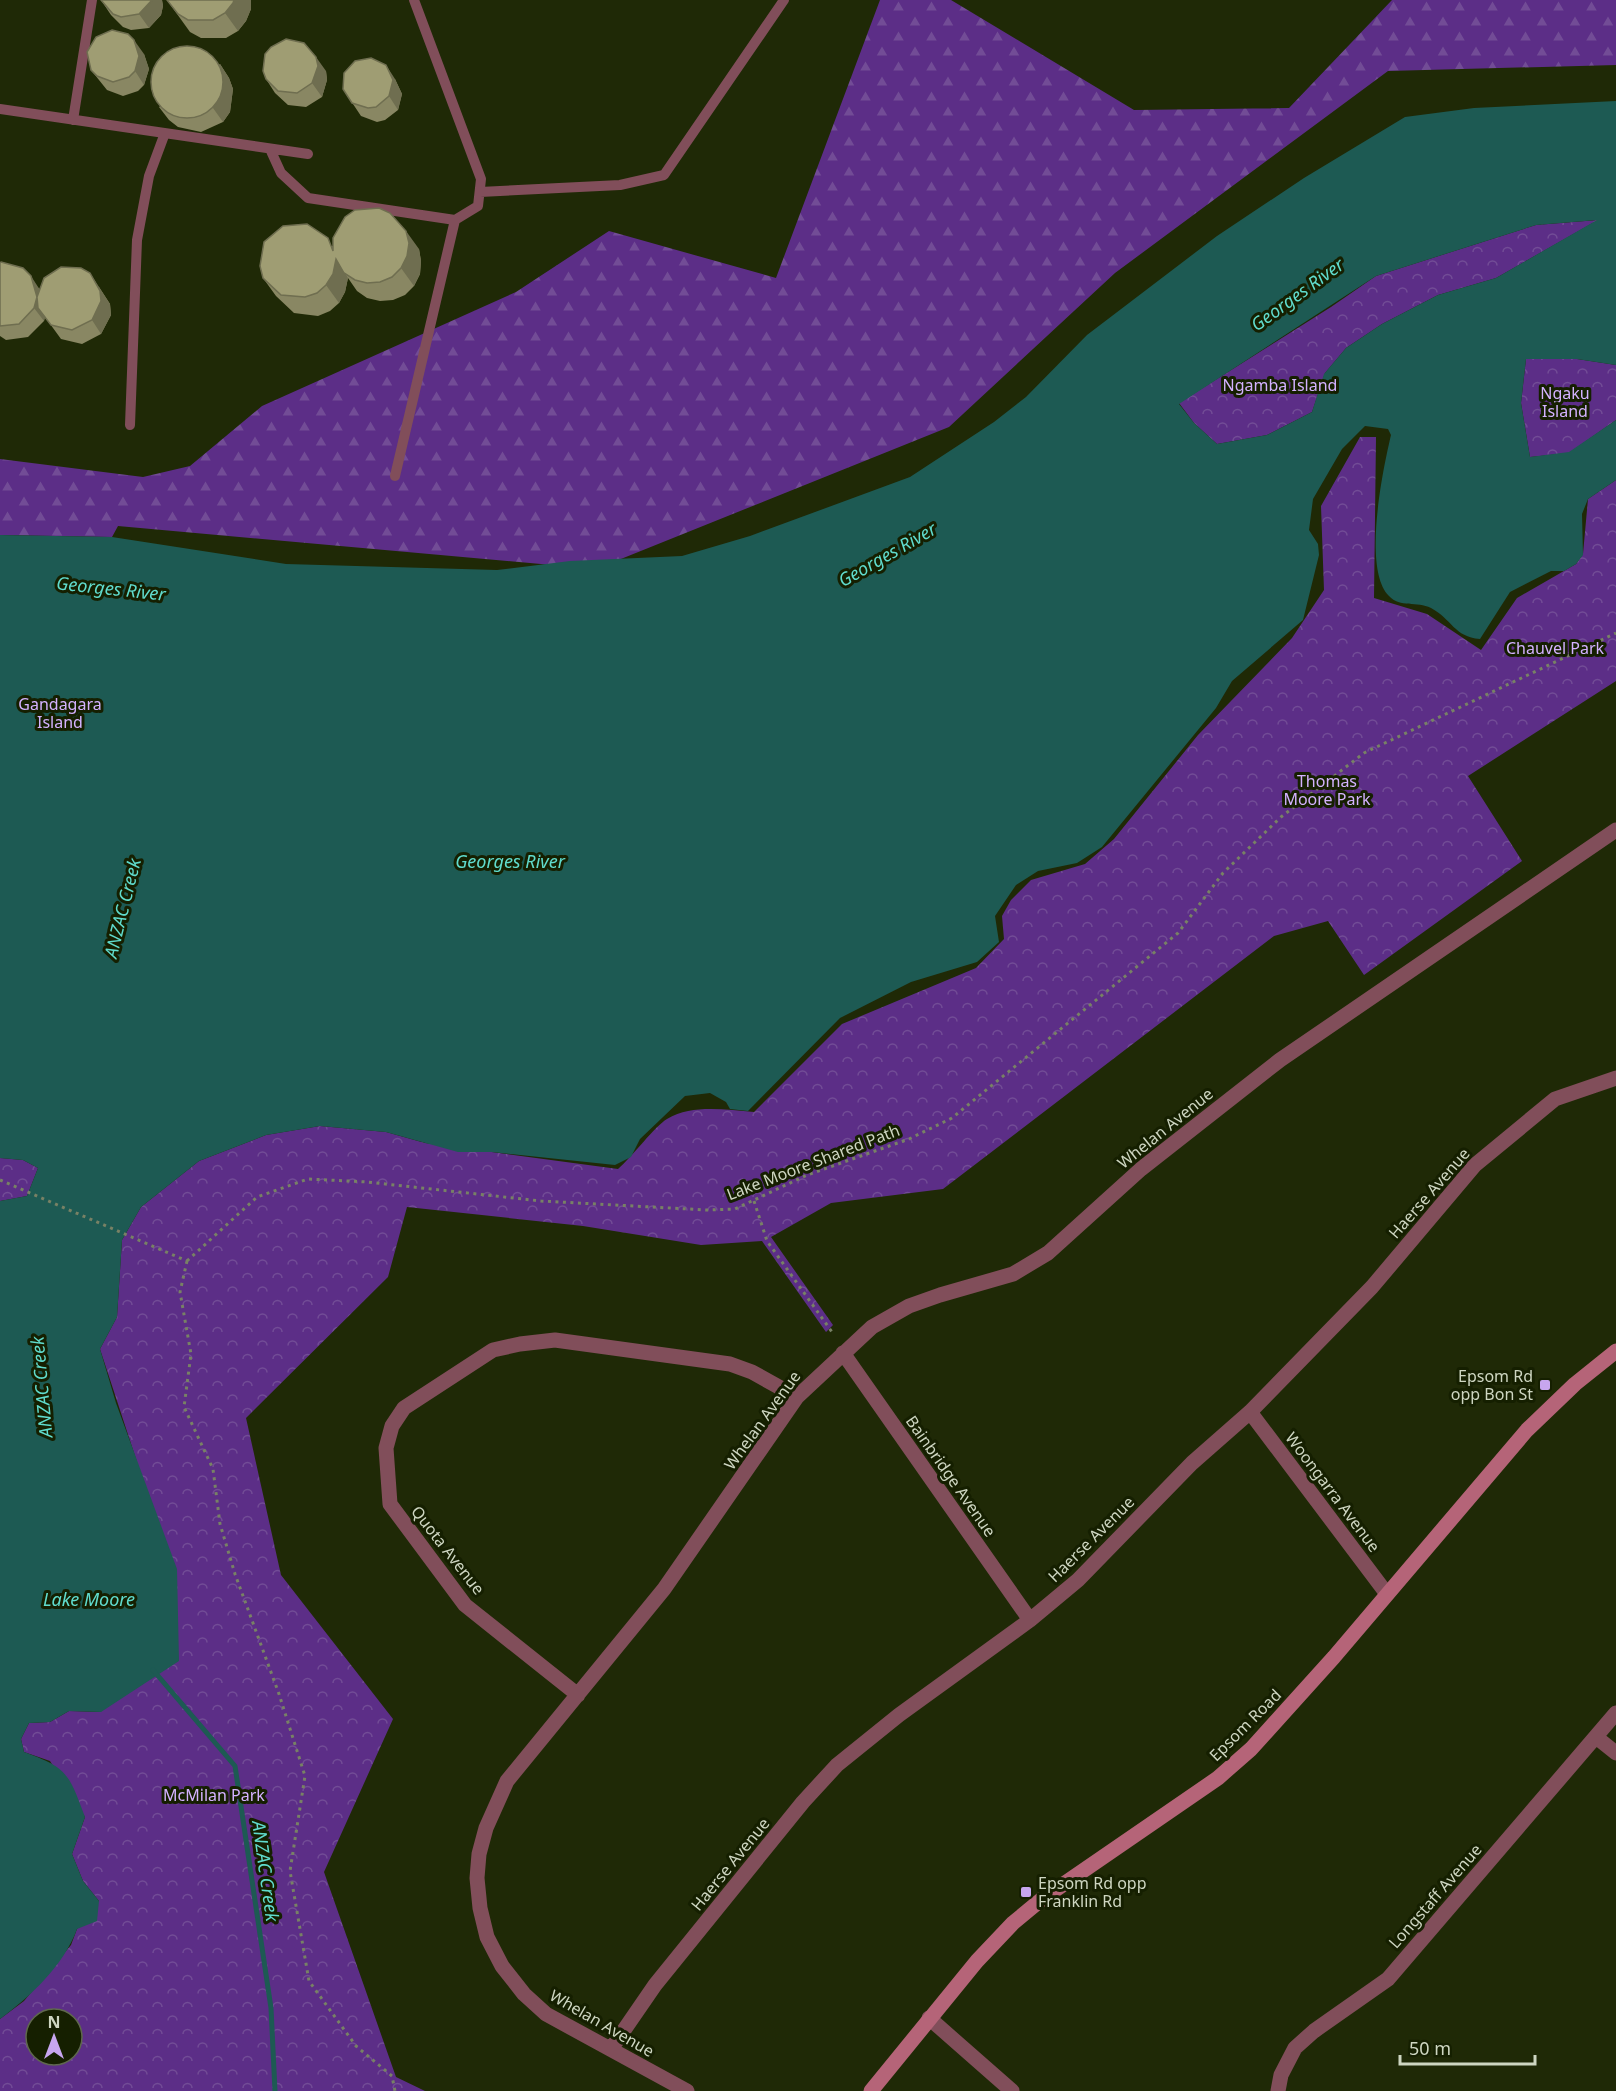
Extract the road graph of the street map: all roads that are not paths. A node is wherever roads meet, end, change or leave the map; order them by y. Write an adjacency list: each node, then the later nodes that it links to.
1 (92, 0): 5 (lane)
2 (414, 0): 9 (lane)
3 (784, 0): 9 (lane)
4 (0, 109): 5 (lane)
5 (74, 120): 6 (lane)
6 (165, 133): 7 (lane); 11 (lane)
7 (270, 149): 8 (lane); 10 (lane)
8 (308, 154)
9 (480, 192): 10 (lane)
10 (456, 220): 12 (lane)
11 (130, 425)
12 (395, 476)
13 (1616, 830): 16 (street, Whelan Avenue)
14 (1616, 1078): 18 (street, Haerse Avenue)
15 (1616, 1351): 19 (street, Epsom Road)
16 (843, 1353): 17 (street, Whelan Avenue); 20 (street, Bainbridge Avenue)
17 (797, 1397): 21 (street, Whelan Avenue); 21 (street, Quota Avenue)
18 (1250, 1412): 19 (street, Woongarra Avenue); 20 (street, Haerse Avenue)
19 (1387, 1594): 25 (street, Epsom Road)
20 (1030, 1620): 26 (street, Haerse Avenue)
21 (578, 1695): 26 (street, Whelan Avenue)
22 (1616, 1713): 23 (street, Longstaff Avenue)
23 (1596, 1737): 24 (street); 30 (street, Longstaff Avenue)
24 (1616, 1753)
25 (929, 2018): 28 (street, Epsom Road); 29 (street)
26 (611, 2049): 27 (street, Whelan Avenue)
27 (687, 2091)
28 (871, 2091)
29 (1012, 2091)
30 (1278, 2091)

